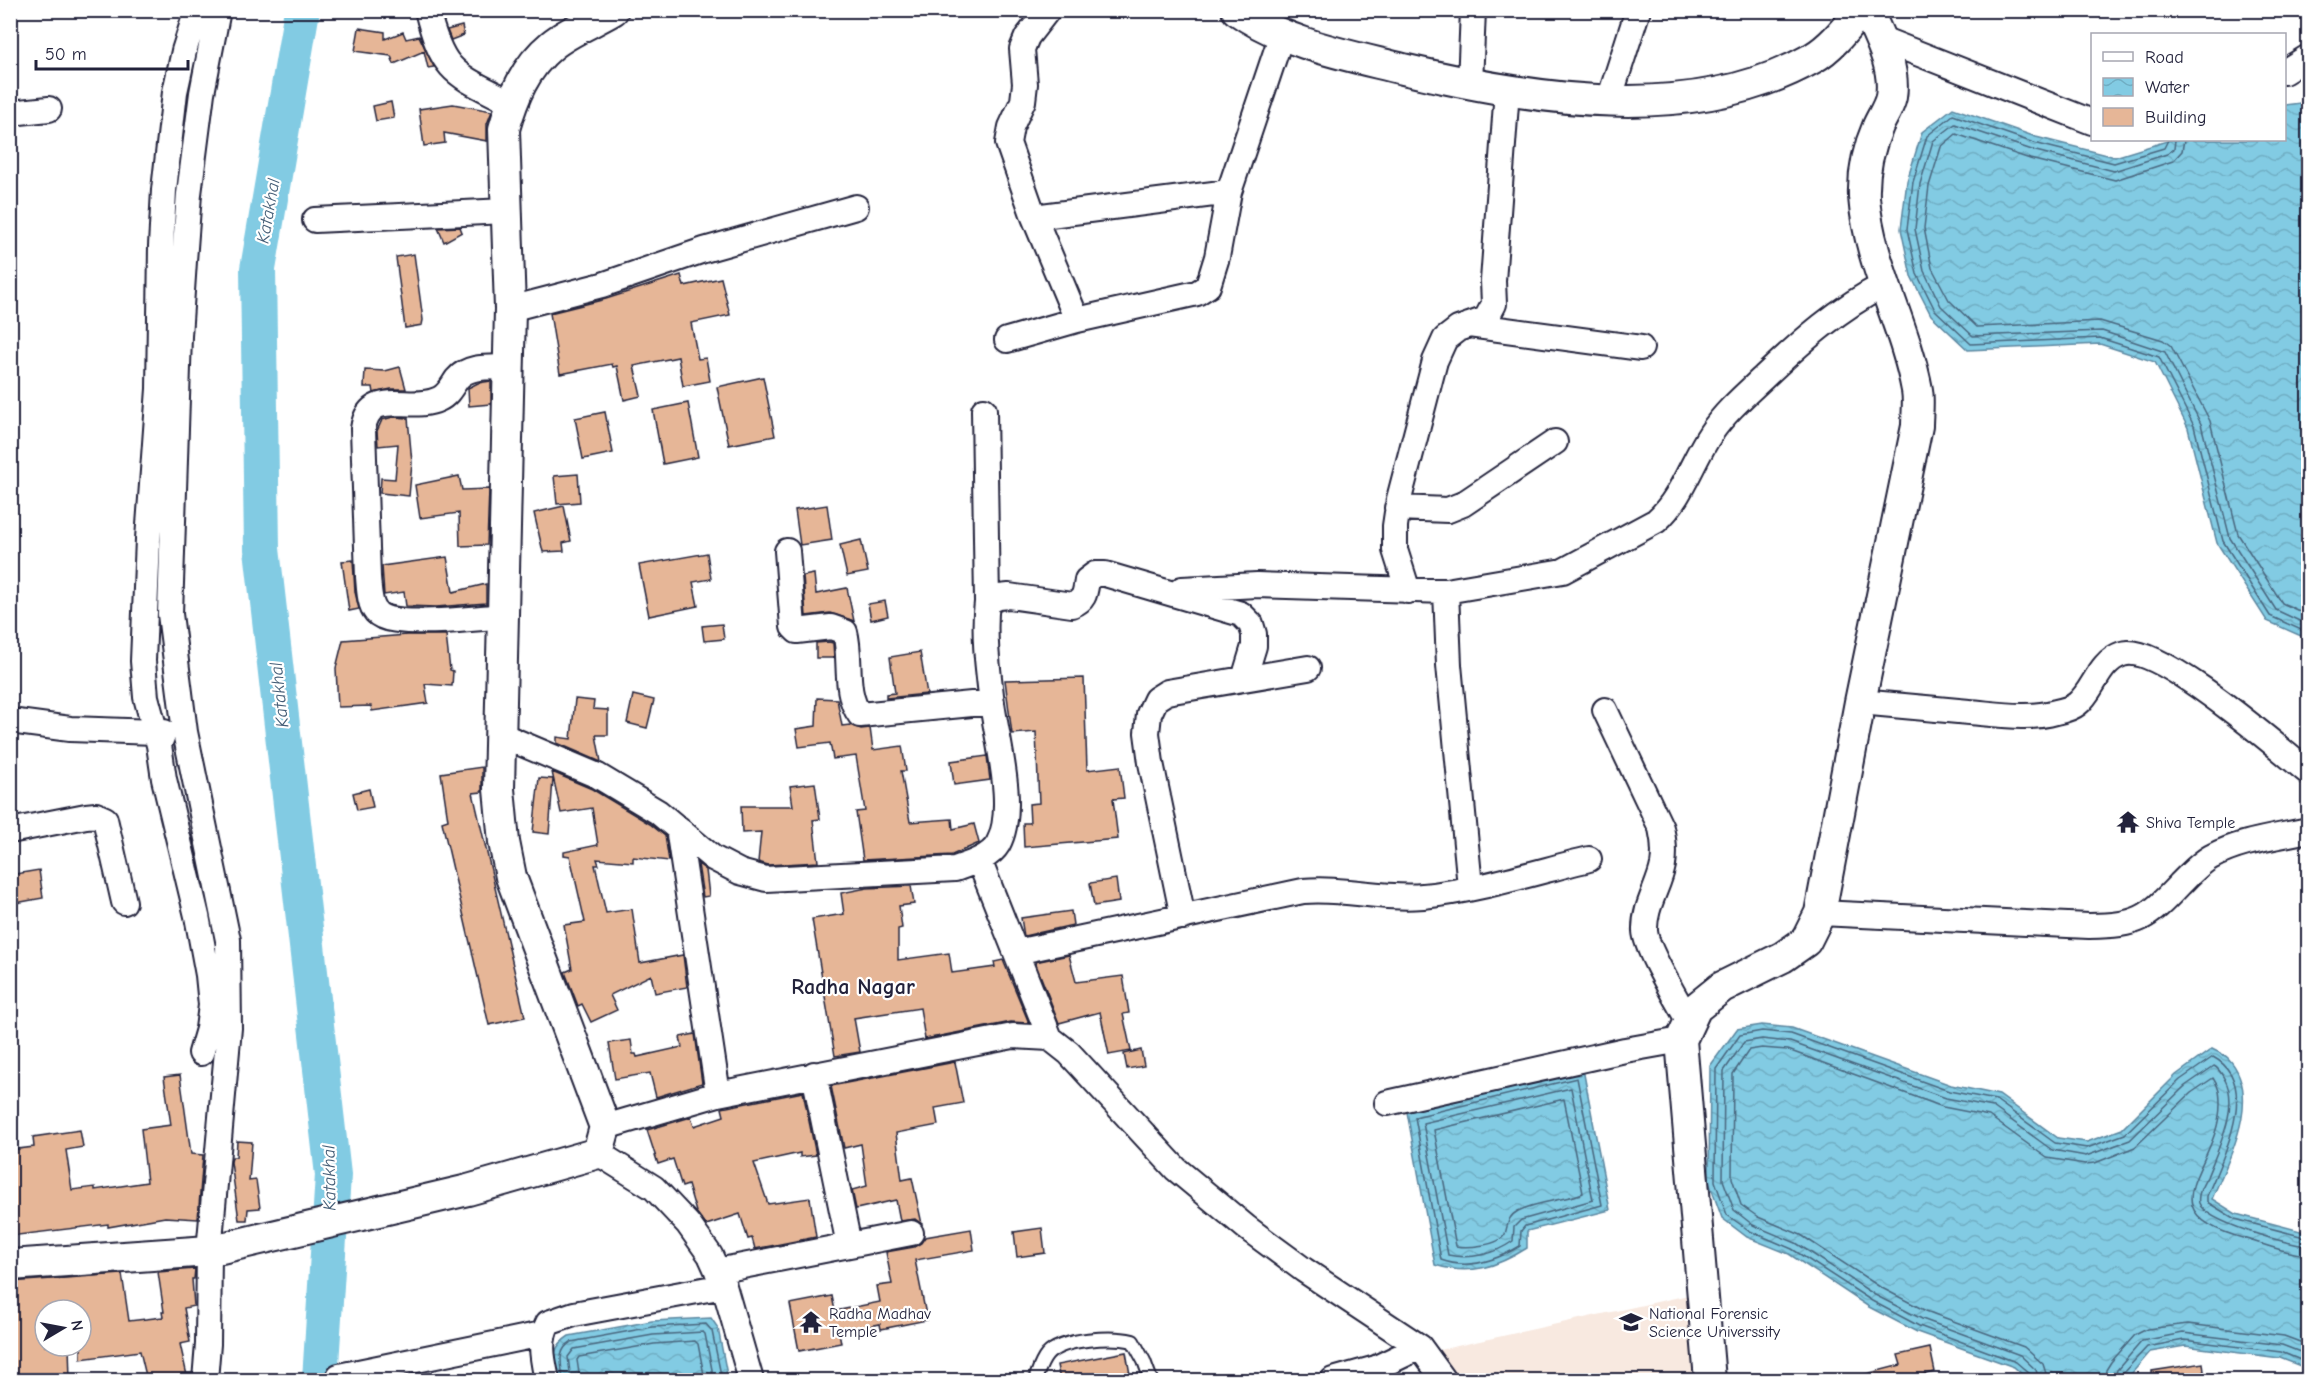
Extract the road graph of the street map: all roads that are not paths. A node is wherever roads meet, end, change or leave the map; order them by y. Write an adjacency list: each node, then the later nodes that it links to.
1 (197, 10): 51 (street)
2 (218, 10): 45 (street)
3 (427, 10): 18 (street)
4 (613, 10): 18 (street)
5 (1048, 10): 25 (street)
6 (1237, 10): 11 (street)
7 (1473, 10): 15 (street)
8 (1638, 10): 17 (street)
9 (1861, 10): 17 (street)
10 (1867, 10): 12 (street)
11 (1282, 34): 15 (street); 22 (street)
12 (1879, 38): 21 (street); 27 (street)
13 (2308, 57): 14 (street)
14 (2286, 71)
15 (1470, 84): 16 (street)
16 (1507, 90): 17 (street); 30 (street)
17 (1609, 100)
18 (512, 103): 24 (street)
19 (49, 109): 20 (street)
20 (10, 113)
21 (2091, 122)
22 (1229, 192): 25 (street); 29 (street)
23 (856, 207): 28 (street)
24 (506, 211): 26 (street); 28 (street)
25 (1034, 217): 29 (street)
26 (315, 220)
27 (1884, 285): 40 (street); 47 (street)
28 (510, 309): 33 (street)
29 (1077, 320): 31 (street)
30 (1469, 325): 32 (street); 36 (street)
31 (1007, 340)
32 (1641, 348)
33 (509, 367): 42 (street); 42 (street)
34 (984, 410): 41 (street)
35 (1555, 442): 36 (street)
36 (1397, 508): 39 (street)
37 (788, 551): 46 (street)
38 (1164, 590): 39 (street); 41 (street); 44 (street)
39 (1408, 591): 40 (street)
40 (1446, 591): 58 (street)
41 (987, 602): 46 (street)
42 (504, 616): 50 (street)
43 (1308, 668): 44 (street)
44 (1244, 679): 61 (street)
45 (178, 684): 51 (street); 72 (street)
46 (992, 702): 56 (street)
47 (1860, 702): 52 (street); 60 (street)
48 (1605, 710): 63 (street)
49 (10, 721): 51 (street)
50 (501, 735): 53 (street); 69 (street)
51 (157, 739): 65 (street)
52 (2308, 772)
53 (678, 828): 56 (street); 67 (street)
54 (2308, 830): 60 (street)
55 (10, 831): 59 (street)
56 (980, 860): 62 (street)
57 (1589, 860): 58 (street)
58 (1470, 887): 61 (street)
59 (124, 902)
60 (1820, 913): 63 (street)
61 (1183, 917): 62 (street)
62 (1016, 952): 64 (street)
63 (1685, 1031): 68 (street); 85 (street)
64 (1050, 1038): 66 (street); 76 (street)
65 (201, 1053)
66 (814, 1074): 67 (street); 71 (street)
67 (718, 1094): 69 (street)
68 (1386, 1102)
69 (602, 1140): 72 (street); 74 (street)
70 (911, 1233): 71 (street)
71 (849, 1245): 74 (street)
72 (209, 1251): 73 (street); 78 (street)
73 (10, 1265)
74 (720, 1278): 75 (street); 80 (street)
75 (543, 1334): 77 (street); 79 (street)
76 (1420, 1347): 83 (street); 84 (street)
77 (339, 1376)
78 (205, 1380)
79 (547, 1380)
80 (751, 1380)
81 (1035, 1380): 82 (lane)
82 (1151, 1380)
83 (1333, 1380)
84 (1444, 1380)
85 (1710, 1380)

